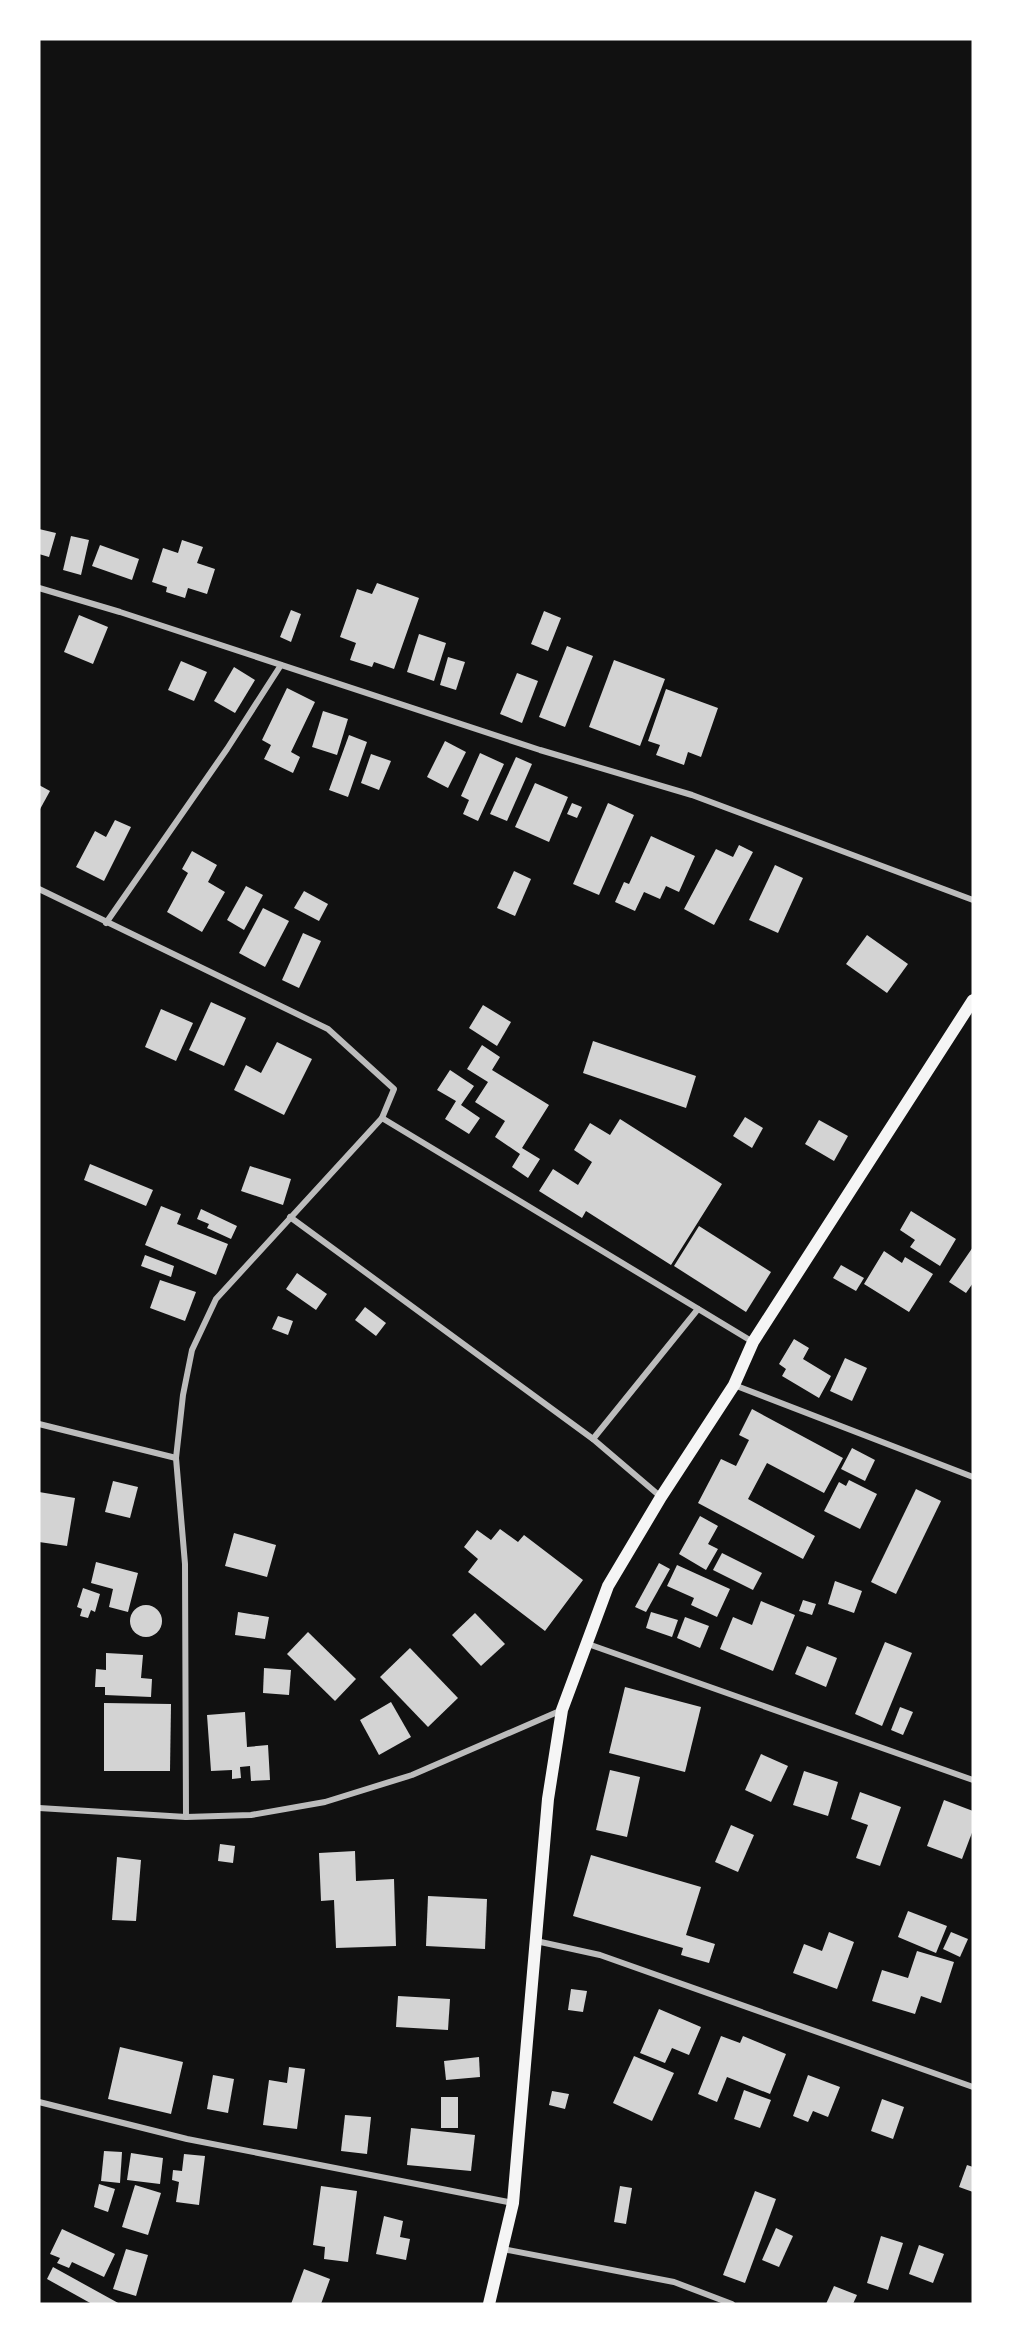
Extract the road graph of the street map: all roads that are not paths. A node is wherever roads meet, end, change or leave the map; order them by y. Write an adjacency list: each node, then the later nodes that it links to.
1 (39, 588): 2 (street)
2 (281, 665): 4 (street); 5 (street)
3 (39, 889): 5 (street)
4 (973, 900)
5 (106, 923): 7 (street)
6 (973, 1000): 10 (main road)
7 (382, 1118): 8 (street); 9 (street)
8 (290, 1217): 13 (street); 14 (street)
9 (698, 1309): 10 (street); 13 (street)
10 (753, 1342): 11 (main road)
11 (734, 1385): 15 (street); 16 (main road)
12 (39, 1424): 14 (street)
13 (593, 1439): 16 (street)
14 (176, 1458): 22 (street)
15 (973, 1477)
16 (661, 1497): 17 (main road)
17 (588, 1644): 18 (main road); 19 (street)
18 (562, 1710): 22 (street); 23 (main road)
19 (973, 1780)
20 (40, 1808): 21 (street); 22 (street)
21 (39, 1816)
22 (186, 1817)
23 (536, 1941): 24 (street); 26 (main road)
24 (973, 2087)
25 (39, 2102): 26 (street)
26 (513, 2203): 27 (main road)
27 (503, 2249): 28 (main road); 29 (street)
28 (489, 2304)
29 (732, 2304)

